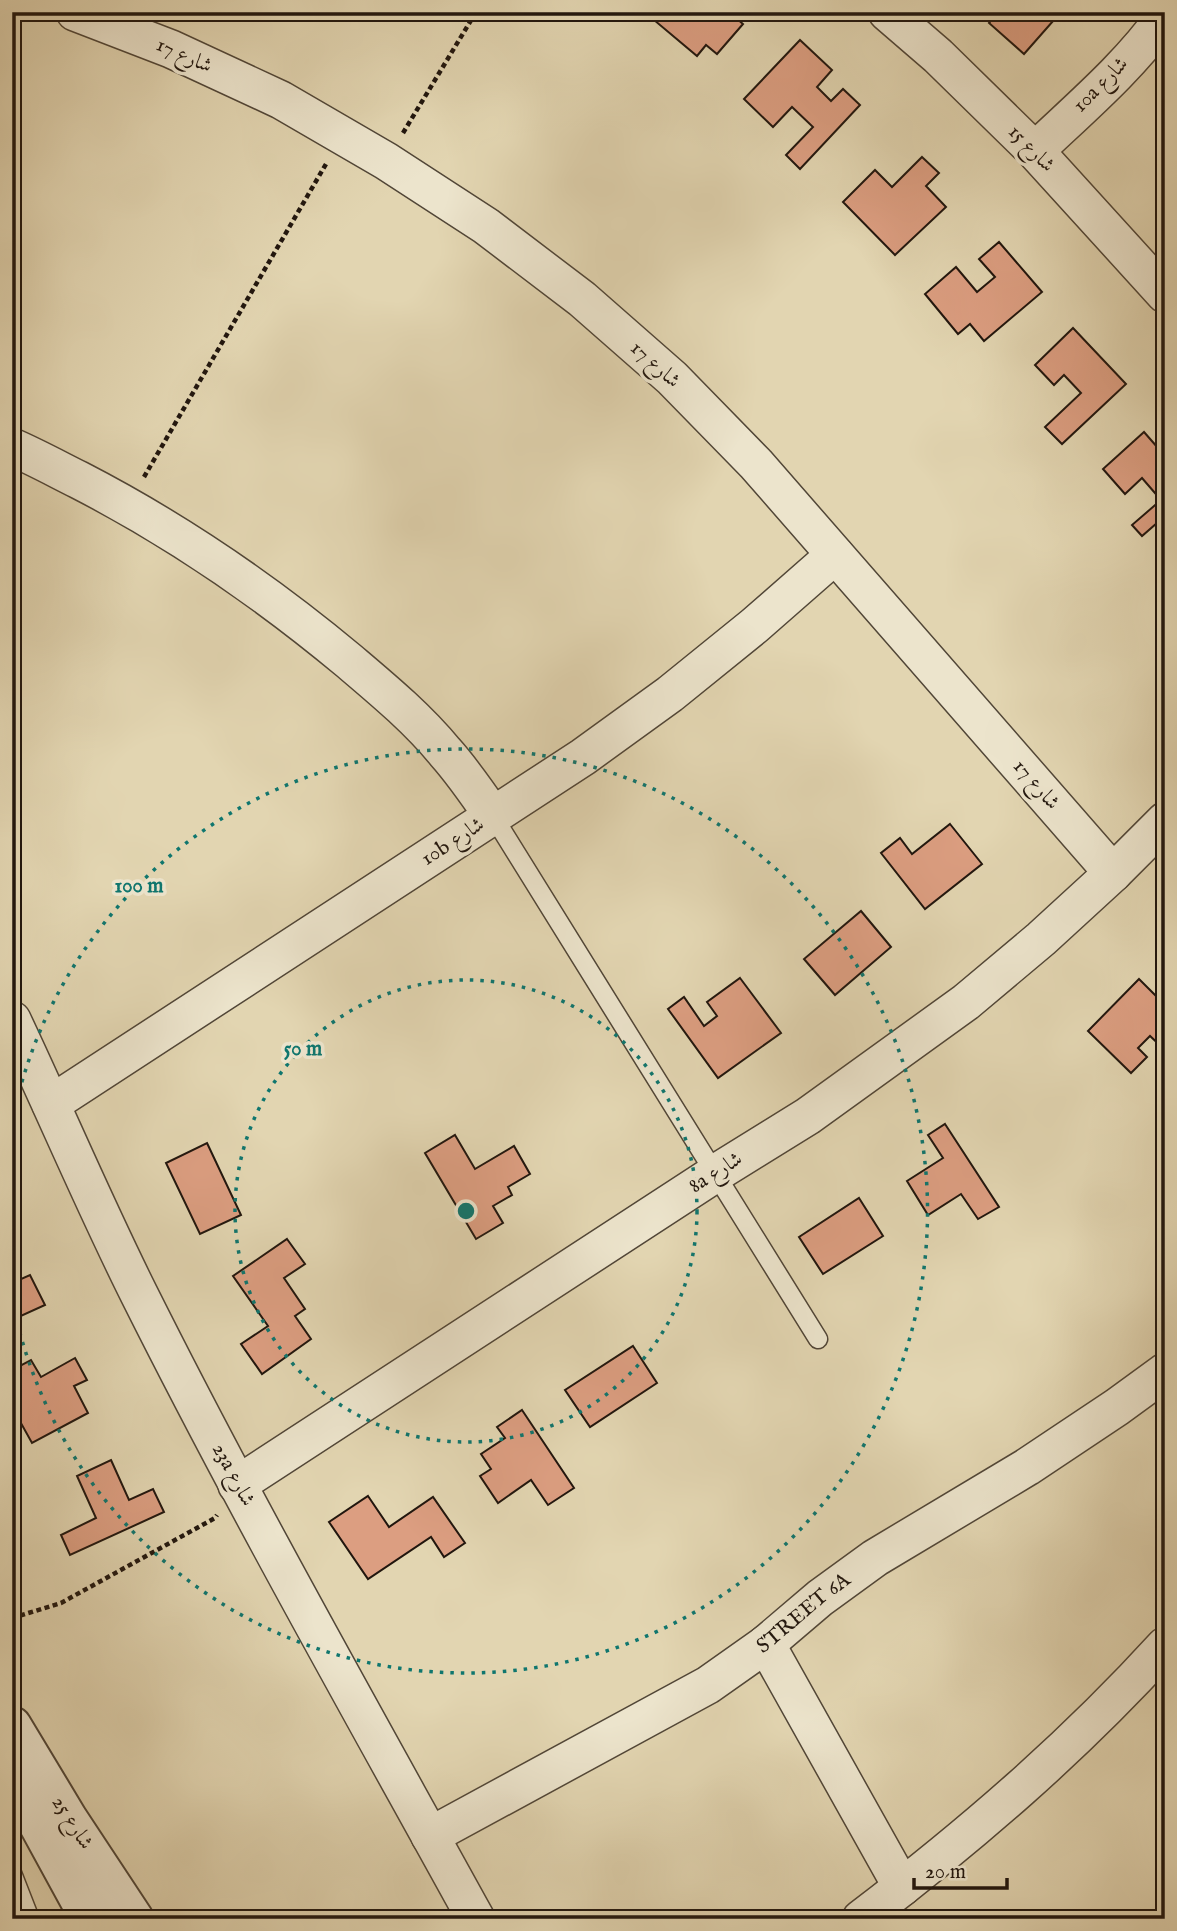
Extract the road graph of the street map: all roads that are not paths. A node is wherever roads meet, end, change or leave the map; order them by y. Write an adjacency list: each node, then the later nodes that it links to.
1 (75, 12): 7 (street, شارع 17)
2 (887, 12): 4 (street, شارع 15)
3 (1165, 16): 4 (street, 10a شارع)
4 (1035, 151): 5 (street, شارع 15)
5 (1165, 294)
6 (12, 447): 8 (street)
7 (835, 555): 8 (street, 10b شارع); 10 (street, شارع 17)
8 (493, 816): 12 (street, 10b شارع); 13 (lane)
9 (1165, 821): 10 (street, 8a شارع)
10 (1112, 873): 13 (street, 8a شارع)
11 (12, 1020): 12 (street, 23a شارع)
12 (51, 1104): 16 (street, 23a شارع)
13 (716, 1173): 14 (lane); 16 (street, 8a شارع)
14 (818, 1339)
15 (1165, 1372): 17 (street, STREET 6A)
16 (237, 1485): 21 (street, 23a شارع)
17 (766, 1644): 21 (street, STREET 6A); 23 (street)
18 (1165, 1646): 23 (street)
19 (12, 1726): 26 (street, شارع 25)
20 (16, 1792): 25 (street, شارع 25)
21 (430, 1836): 27 (street, 23a شارع)
22 (12, 1873): 24 (lane)
23 (902, 1887): 28 (street)
24 (30, 1919)
25 (90, 1919)
26 (134, 1919)
27 (476, 1919)
28 (861, 1919)

